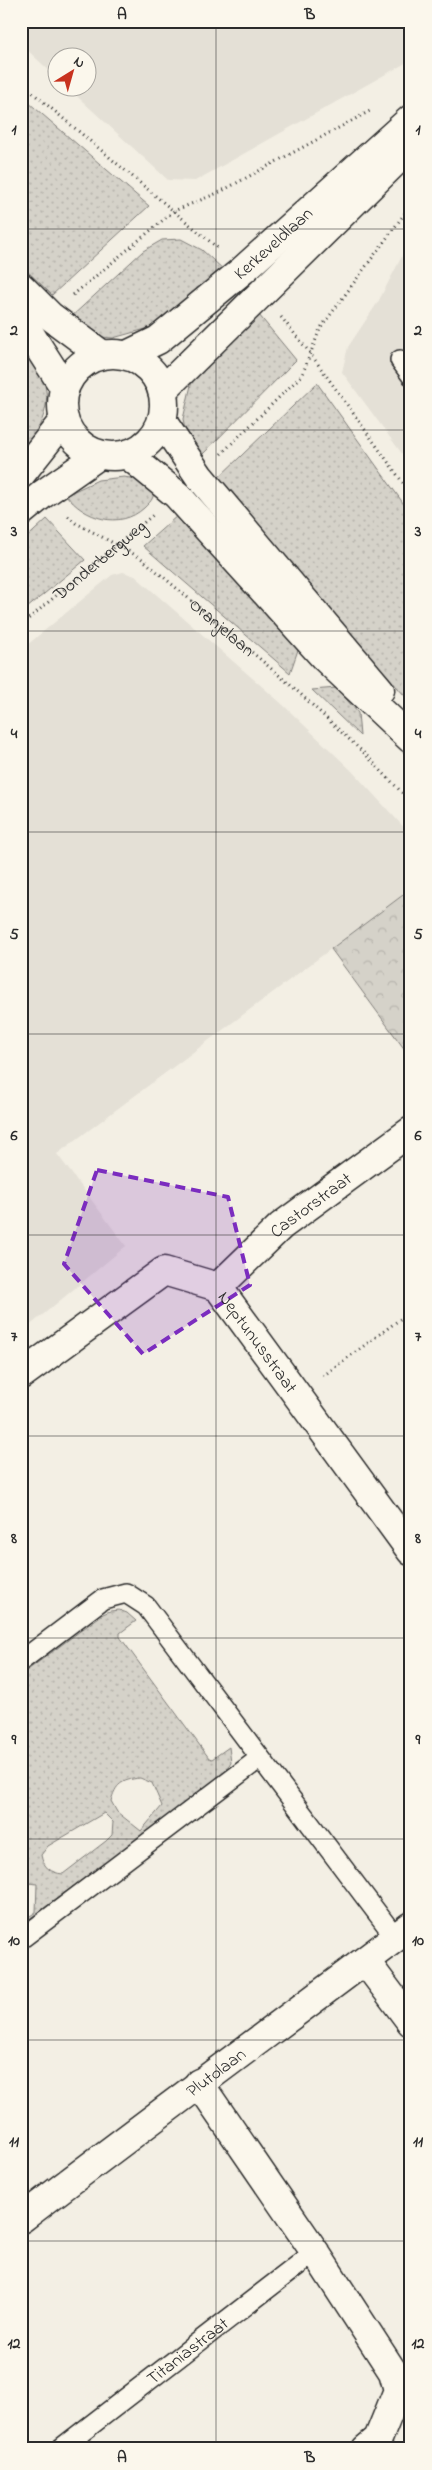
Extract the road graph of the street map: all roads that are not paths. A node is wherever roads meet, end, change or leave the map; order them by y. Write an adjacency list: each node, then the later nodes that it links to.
1 (411, 120): 5 (street, Kerkeveldlaan)
2 (411, 146): 9 (street, Kerkeveldlaan)
3 (21, 287): 5 (street)
4 (21, 325): 8 (street)
5 (114, 355): 8 (street); 9 (street)
6 (400, 360): 7 (lane)
7 (411, 375)
8 (64, 387): 10 (street)
9 (162, 390): 11 (street)
10 (64, 420): 12 (street); 14 (street)
11 (162, 421): 13 (street); 16 (street)
12 (100, 455): 13 (street); 15 (street)
13 (128, 455): 17 (street)
14 (21, 474)
15 (21, 512)
16 (411, 727)
17 (411, 740)
18 (411, 1131): 19 (street, Castorstraat)
19 (218, 1287): 20 (street, Neptunusstraat); 21 (street, Neptunusstraat)
20 (24, 1366)
21 (411, 1551)
22 (21, 1661): 23 (lane)
23 (260, 1758): 24 (lane); 25 (lane)
24 (403, 1932): 26 (street, Plutolaan)
25 (21, 1939)
26 (366, 1962): 27 (street); 28 (street, Plutolaan)
27 (411, 2022)
28 (199, 2082): 29 (street, Plutolaan); 30 (street)
29 (21, 2219)
30 (315, 2252): 31 (lane, Titaniastraat); 32 (street)
31 (60, 2449)
32 (366, 2449)

